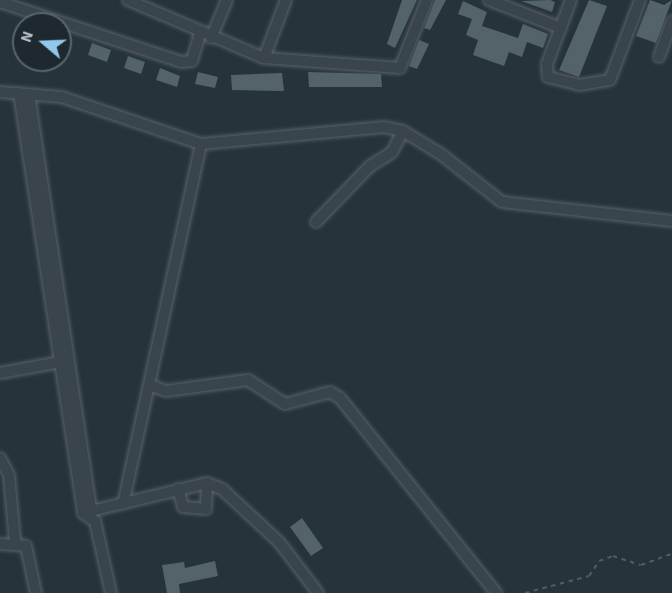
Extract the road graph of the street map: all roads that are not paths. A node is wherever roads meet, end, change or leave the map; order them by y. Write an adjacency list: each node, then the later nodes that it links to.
1 (128, 0): 11 (street)
2 (227, 0): 12 (street)
3 (286, 0): 14 (street)
4 (428, 0): 14 (street)
5 (489, 0): 10 (street)
6 (571, 0): 10 (street)
7 (640, 0): 10 (street)
8 (0, 2): 11 (street)
9 (672, 21): 13 (street)
10 (561, 28)
11 (200, 33): 12 (street)
12 (211, 38): 14 (street)
13 (659, 57)
14 (264, 58)
15 (0, 92): 16 (street)
16 (24, 93): 18 (street); 21 (street)
17 (403, 131): 18 (street); 19 (street); 20 (street)
18 (201, 144): 23 (street)
19 (672, 221)
20 (316, 222)
21 (65, 361): 22 (street); 28 (street)
22 (0, 373)
23 (150, 385): 27 (street); 34 (street)
24 (0, 458): 29 (street)
25 (207, 483): 26 (street); 26 (street); 33 (street)
26 (178, 489): 27 (street)
27 (123, 504): 28 (street)
28 (87, 512): 32 (street)
29 (15, 541): 30 (street); 31 (street)
30 (0, 544)
31 (36, 593)
32 (111, 593)
33 (318, 593)
34 (496, 593)

